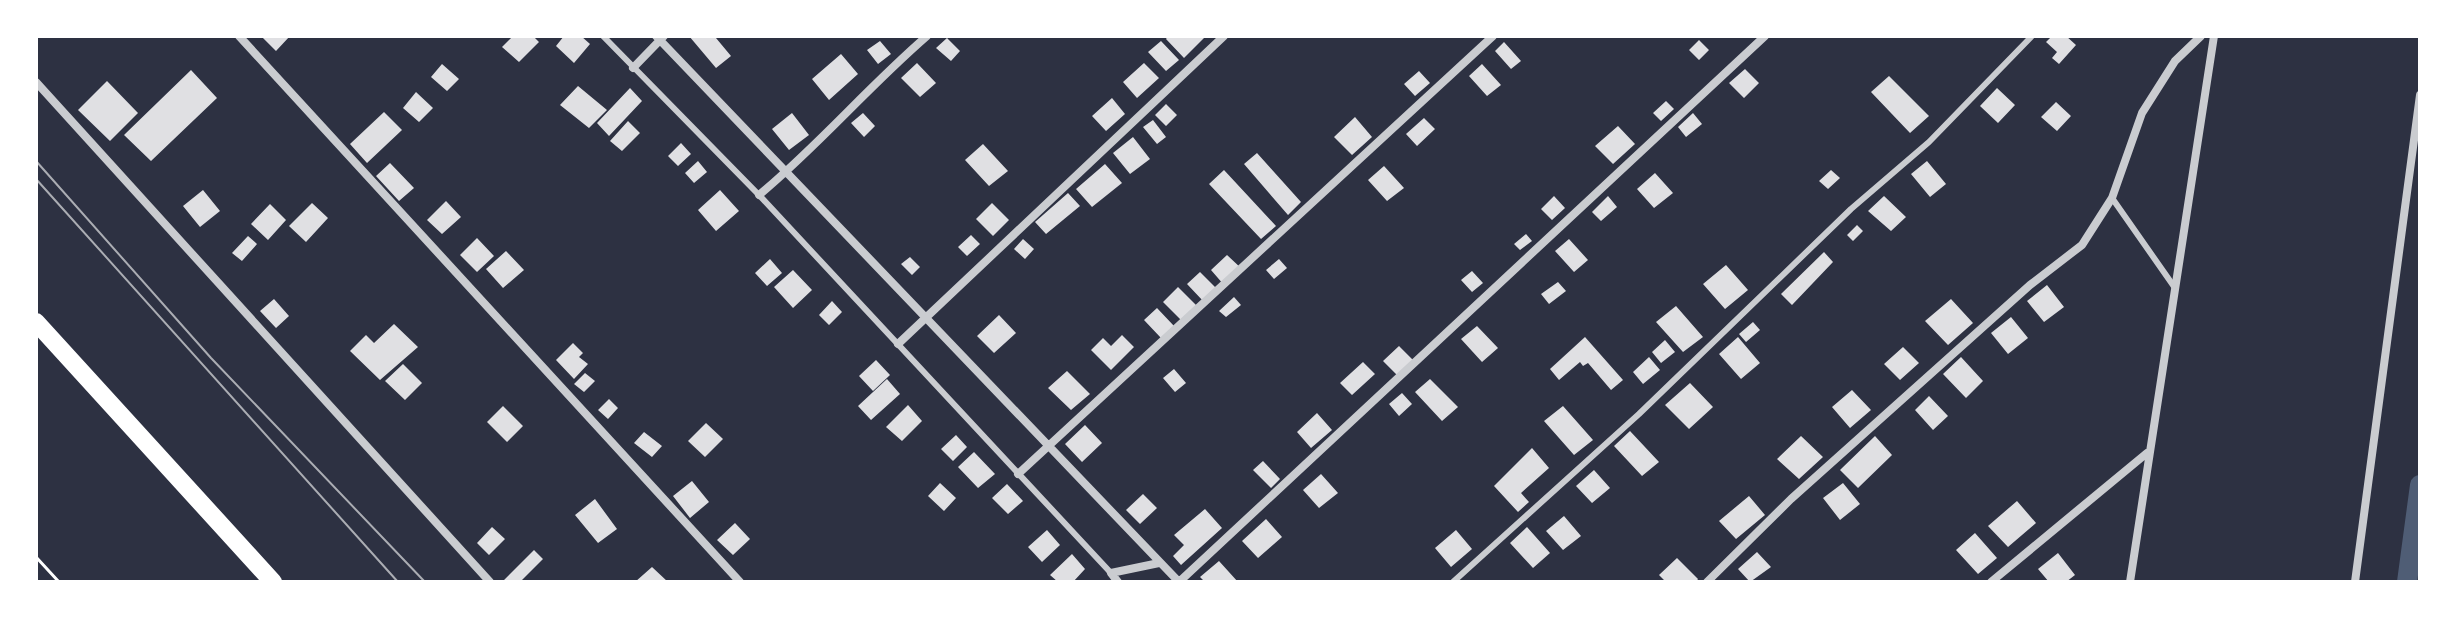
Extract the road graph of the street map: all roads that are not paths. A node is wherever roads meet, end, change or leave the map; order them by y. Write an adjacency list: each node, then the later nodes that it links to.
1 (239, 36): 28 (street)
2 (603, 36): 11 (lane)
3 (927, 36): 14 (street)
4 (1224, 36): 18 (street)
5 (1493, 36): 21 (street)
6 (1765, 36): 30 (street)
7 (2032, 36): 31 (lane)
8 (2201, 36): 16 (street)
9 (2214, 36): 17 (street)
10 (660, 37): 11 (street); 14 (street)
11 (633, 68): 15 (lane)
12 (36, 82): 27 (street)
13 (2420, 95): 35 (street)
14 (788, 171): 15 (street); 18 (street)
15 (759, 195): 20 (lane)
16 (2112, 198): 17 (lane); 32 (street)
17 (2175, 288): 22 (street)
18 (928, 317): 20 (street); 21 (street)
19 (36, 322): 26 (main road)
20 (898, 344): 23 (lane)
21 (1048, 448): 23 (street); 24 (street)
22 (2148, 453): 33 (street); 34 (street)
23 (1018, 474): 25 (lane)
24 (1159, 563): 25 (street); 30 (street)
25 (1111, 573): 29 (street)
26 (273, 582)
27 (490, 582)
28 (740, 582)
29 (1118, 582)
30 (1179, 582)
31 (1453, 582)
32 (1707, 582)
33 (1991, 582)
34 (2130, 582)
35 (2355, 582)

